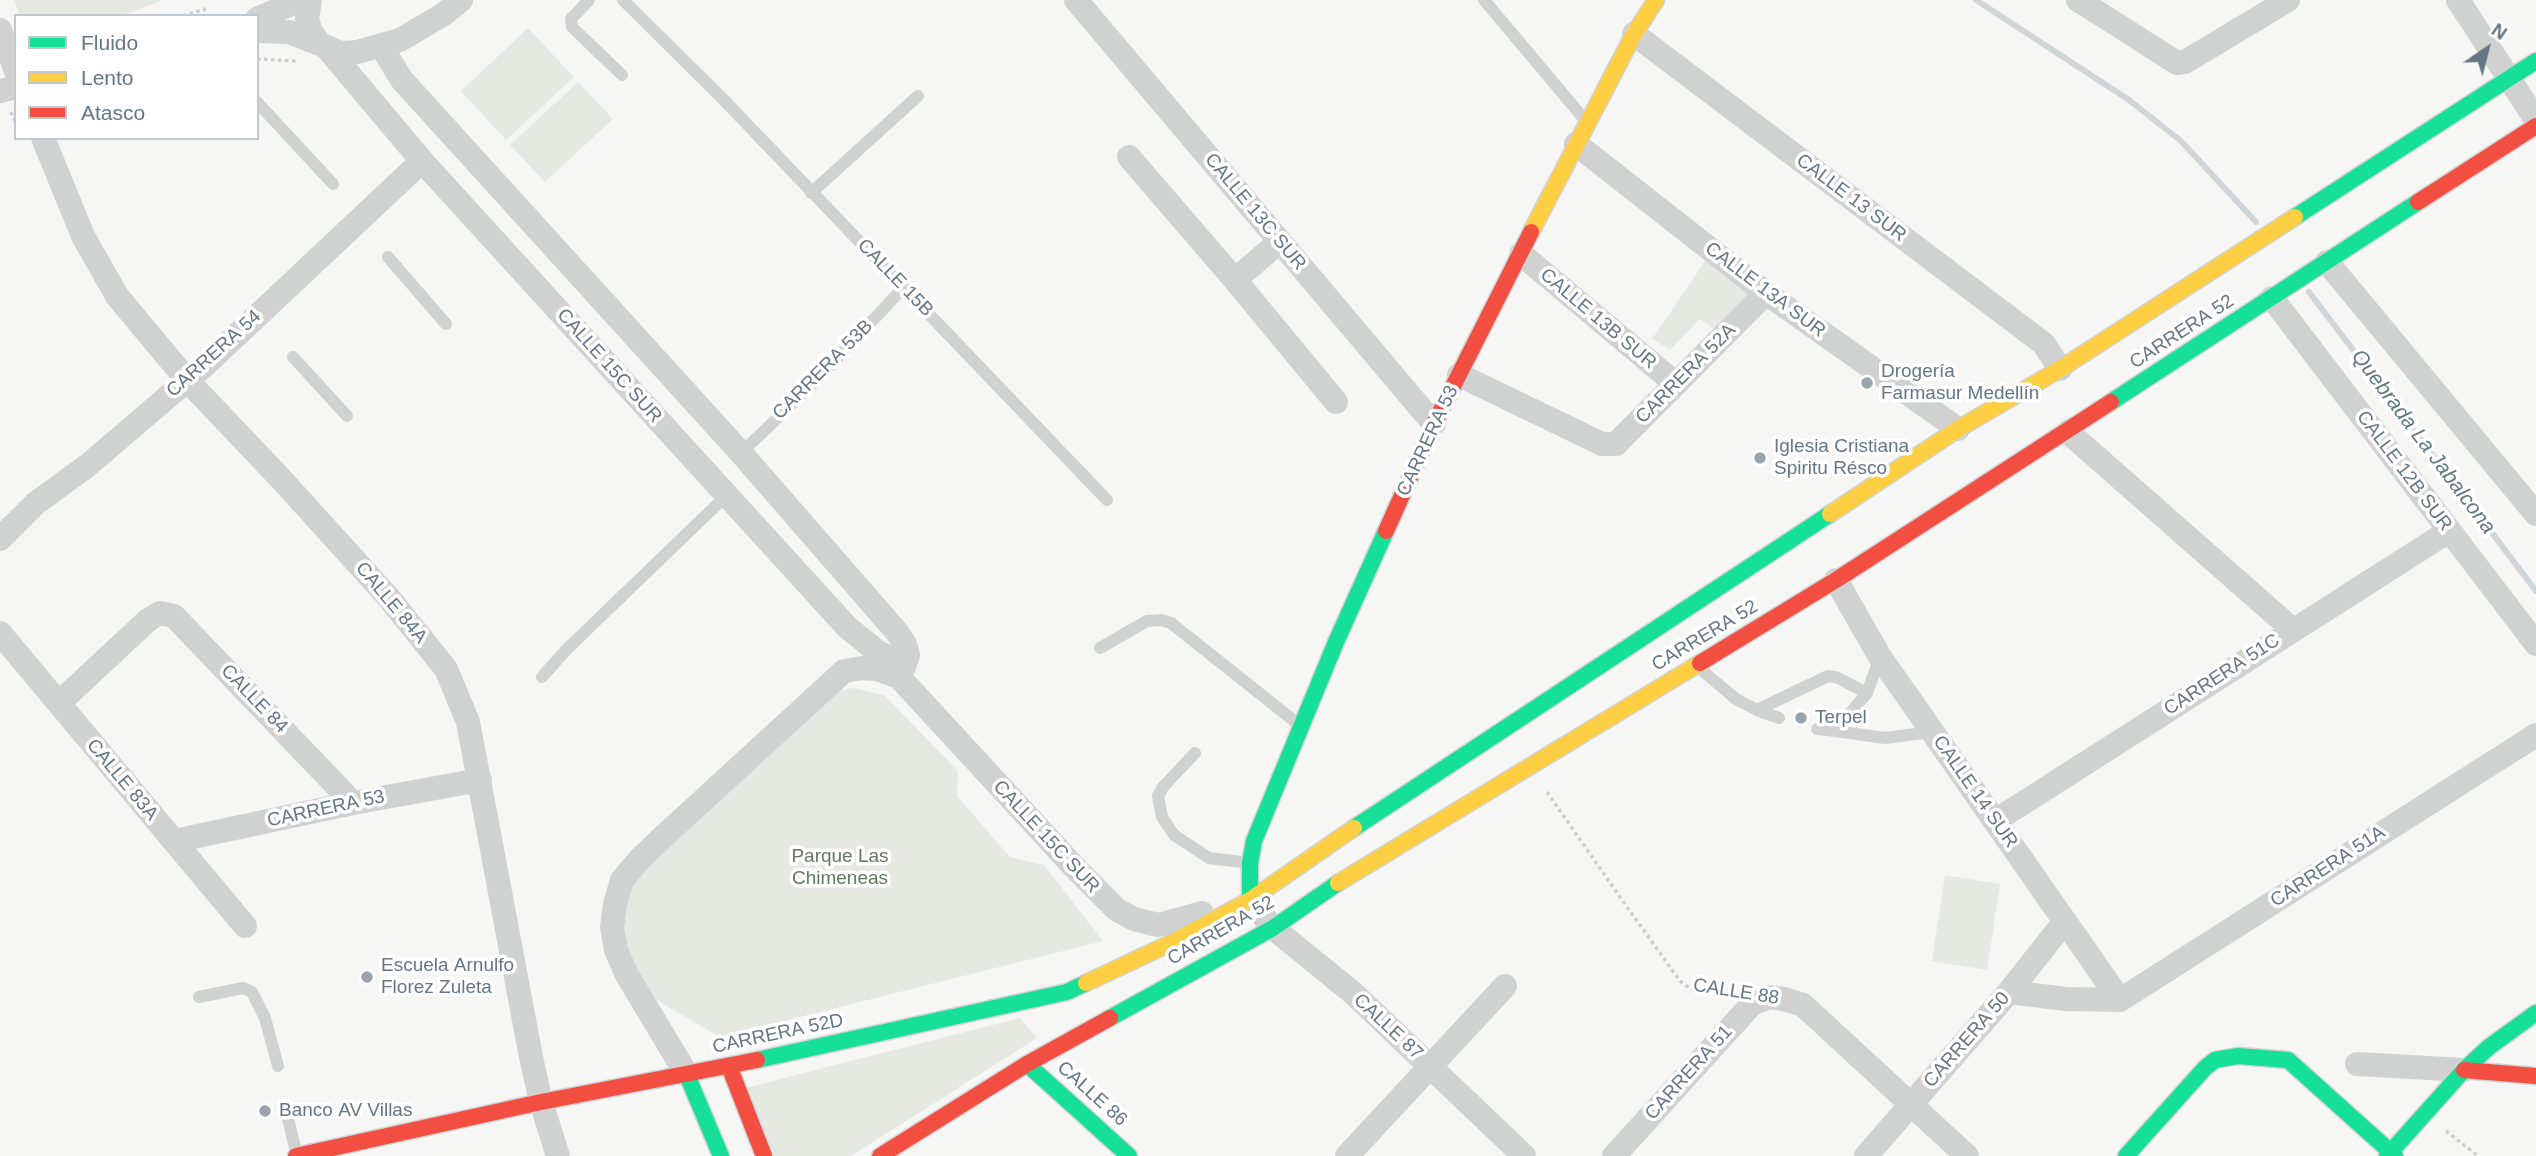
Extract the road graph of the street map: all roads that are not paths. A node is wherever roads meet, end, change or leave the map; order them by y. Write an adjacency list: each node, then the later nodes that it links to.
1 (300, 0): 12 (street)
2 (310, 0): 16 (street)
3 (461, 0): 17 (street)
4 (589, 0): 20 (lane)
5 (623, 0): 31 (lane, CALLE 15B)
6 (1076, 0): 32 (street, CALLE 13C SUR)
7 (1484, 0): 26 (lane, CALLE 13A SUR)
8 (1656, 0): 15 (main road, CARRERA 53)
9 (2078, 0): 10 (street)
10 (2288, 0)
11 (2458, 0): 21 (street)
12 (259, 18)
13 (0, 30): 19 (street)
14 (259, 31): 16 (street)
15 (1634, 34): 26 (main road, CARRERA 53); 42 (street, CALLE 13 SUR)
16 (324, 46): 17 (street); 29 (street, CALLE 15C SUR)
17 (381, 46): 51 (street, CALLE 15C SUR)
18 (2536, 61): 21 (main road, CARRERA 52)
19 (14, 66)
20 (622, 75)
21 (2508, 78): 24 (street); 42 (main road, CARRERA 52)
22 (918, 96): 31 (lane)
23 (259, 104): 30 (lane)
24 (2536, 120)
25 (2536, 126): 35 (main road, CARRERA 52)
26 (1582, 133): 33 (main road, CARRERA 53); 38 (street, CALLE 13A SUR)
27 (44, 140): 44 (street, CALLE 84A)
28 (1129, 157): 36 (street)
29 (422, 161): 44 (street, CARRERA 54); 52 (street, CALLE 15C SUR)
30 (333, 184)
31 (811, 192): 37 (lane, CALLE 15B)
32 (1280, 241): 36 (street); 48 (street, CALLE 13C SUR)
33 (1521, 254): 43 (main road, CARRERA 53); 45 (street, CALLE 13B SUR)
34 (388, 257): 40 (lane)
35 (2327, 262): 39 (main road, CARRERA 52); 54 (street)
36 (1235, 280): 46 (street)
37 (904, 287): 51 (lane, CARRERA 53B); 53 (lane, CALLE 15B)
38 (1766, 293): 45 (street, CARRERA 52A); 49 (street, CALLE 13A SUR)
39 (2272, 298): 50 (main road, CARRERA 52); 55 (street, CALLE 12B SUR)
40 (446, 324)
41 (293, 358): 47 (lane)
42 (2060, 369): 49 (main road, CARRERA 52)
43 (1459, 376): 45 (street, CARRERA 52A); 48 (main road, CARRERA 53)
44 (187, 380): 56 (street, CARRERA 54); 76 (street, CALLE 84A)
45 (1676, 384)
46 (1336, 402)
47 (347, 416)
48 (1434, 424): 72 (main road, CARRERA 53)
49 (1958, 429): 81 (main road, CARRERA 52)
50 (2068, 432): 57 (main road, CARRERA 52); 59 (street)
51 (741, 453): 64 (street, CALLE 15C SUR)
52 (727, 495): 58 (street, CALLE 15C SUR); 67 (lane)
53 (1107, 500)
54 (2536, 514)
55 (2449, 531): 59 (street, CARRERA 51C); 61 (street, CALLE 12B SUR)
56 (0, 539)
57 (1836, 580): 63 (street, CALLE 14 SUR); 65 (main road, CARRERA 52)
58 (847, 627): 64 (street, CALLE 15C SUR); 66 (street)
59 (2293, 630): 78 (street, CARRERA 51C)
60 (0, 634): 69 (street, CALLE 83A)
61 (2536, 644)
62 (1100, 648): 72 (lane)
63 (1880, 657): 68 (lane); 73 (street, CALLE 14 SUR)
64 (903, 666): 66 (street); 81 (street, CALLE 15C SUR)
65 (1696, 666): 70 (lane); 84 (main road, CARRERA 52)
66 (844, 671): 97 (street)
67 (542, 677)
68 (1867, 693): 70 (lane); 73 (lane)
69 (59, 704): 77 (street, CALLE 84); 79 (street, CALLE 83A)
70 (1757, 710): 71 (lane)
71 (1779, 718)
72 (1300, 726): 80 (main road, CARRERA 53)
73 (1933, 732): 78 (street, CALLE 14 SUR)
74 (2536, 735): 89 (street, CARRERA 51A)
75 (1195, 753): 80 (lane)
76 (480, 780): 77 (street, CARRERA 53); 99 (street, CALLE 84A)
77 (353, 803): 79 (street, CARRERA 53)
78 (1995, 821): 82 (street, CALLE 14 SUR)
79 (174, 842): 83 (street, CALLE 83A)
80 (1250, 863): 81 (main road, CARRERA 53)
81 (1250, 900): 84 (street, CALLE 87); 94 (main road, CARRERA 52D)
82 (2065, 921): 86 (street, CARRERA 50); 89 (street, CALLE 14 SUR)
83 (245, 926)
84 (1273, 928): 91 (main road, CARRERA 52); 95 (street, CALLE 87)
85 (1505, 986): 95 (street)
86 (2009, 992): 89 (street); 100 (street, CARRERA 50)
87 (1769, 997): 100 (street, CALLE 88); 112 (street, CARRERA 51)
88 (199, 998): 93 (lane)
89 (2120, 1000)
90 (2536, 1013): 96 (main road)
91 (1027, 1064): 108 (main road, CARRERA 52); 109 (main road, CALLE 86)
92 (2357, 1064): 96 (street)
93 (278, 1066)
94 (729, 1066): 97 (main road, CARRERA 52D); 107 (main road)
95 (1431, 1067): 110 (street); 111 (street, CALLE 87)
96 (2465, 1070): 98 (main road); 103 (main road)
97 (687, 1075): 99 (main road, CARRERA 52D); 106 (main road)
98 (2536, 1076)
99 (541, 1102): 102 (main road, CARRERA 52D); 105 (street, CALLE 84A)
100 (1912, 1104): 113 (street, CARRERA 50); 114 (street, CALLE 88)
101 (287, 1114): 104 (lane)
102 (402, 1146): 104 (main road, CARRERA 52D)
103 (2388, 1155): 115 (main road)
104 (296, 1156)
105 (558, 1156)
106 (721, 1156)
107 (764, 1156)
108 (880, 1156)
109 (1129, 1156)
110 (1347, 1156)
111 (1524, 1156)
112 (1614, 1156)
113 (1866, 1156)
114 (1967, 1156)
115 (2126, 1156)

